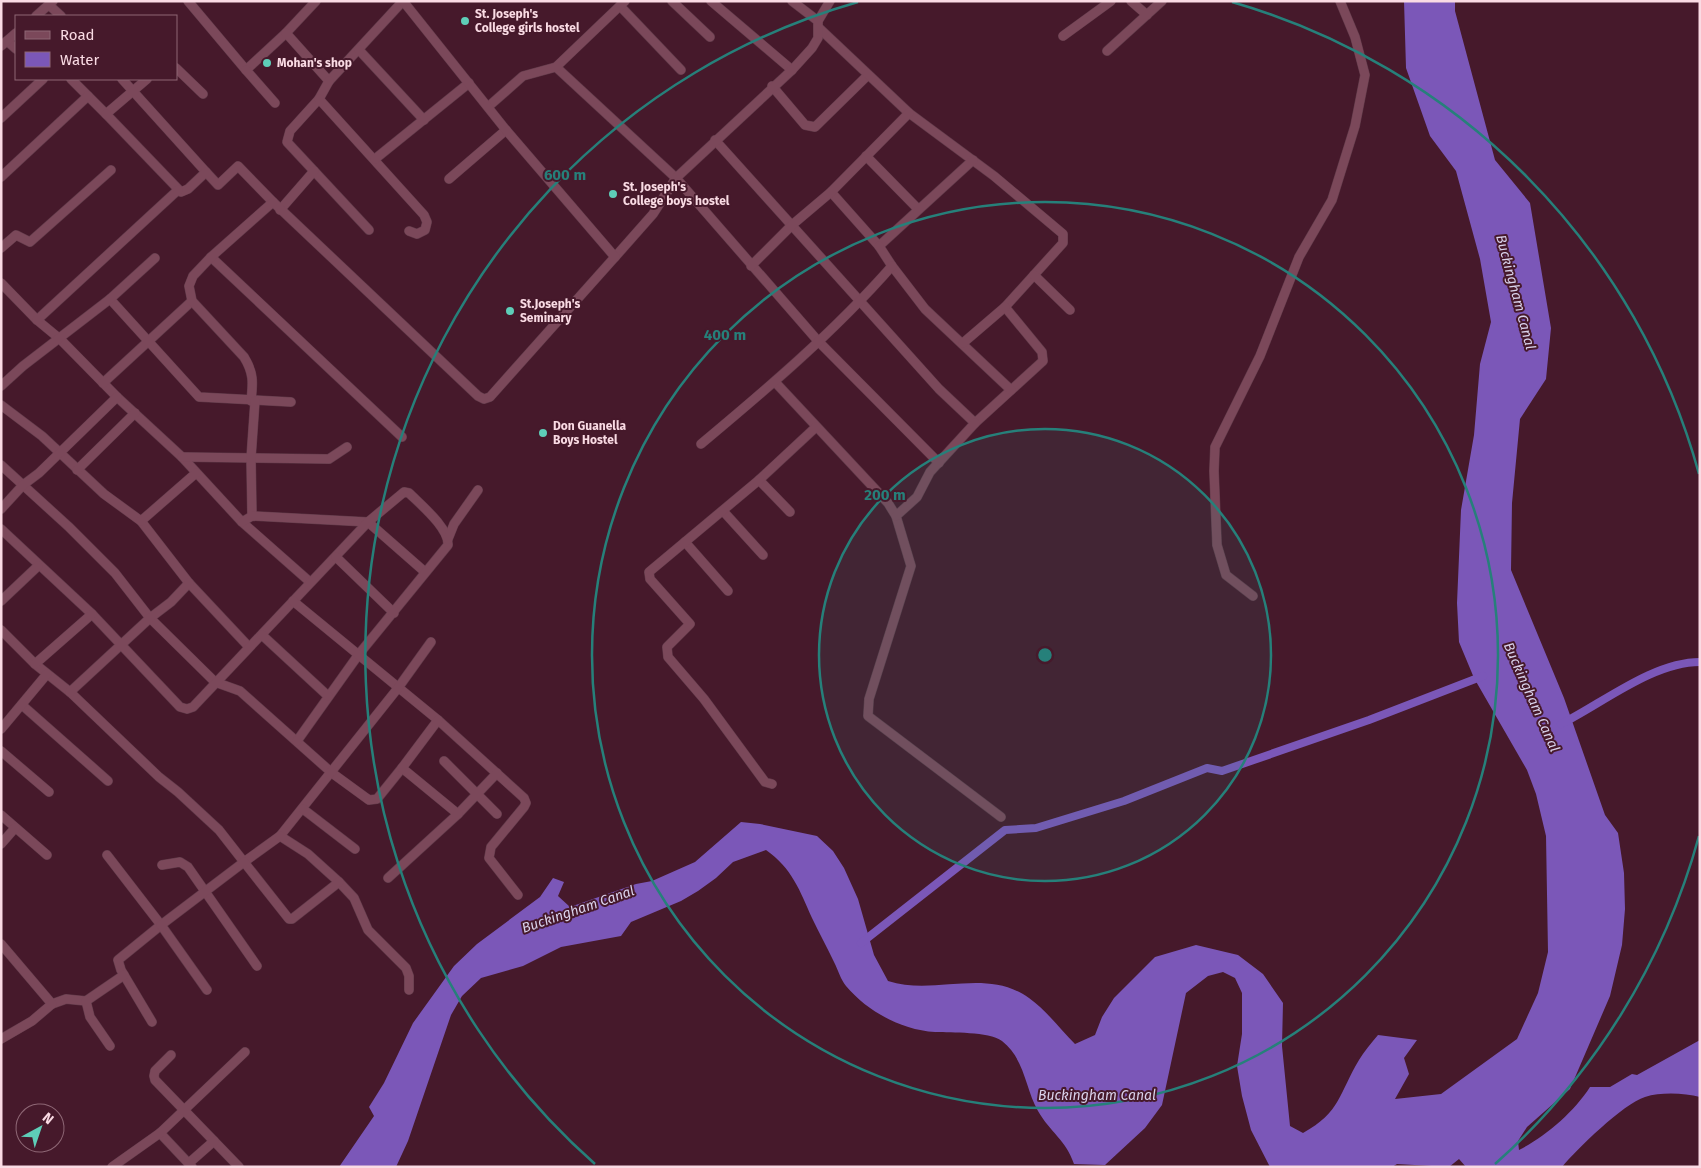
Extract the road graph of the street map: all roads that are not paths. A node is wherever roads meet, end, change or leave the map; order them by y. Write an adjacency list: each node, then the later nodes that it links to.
1 (188, 1): 27 (street)
2 (403, 1): 23 (street); 36 (street)
3 (672, 1): 21 (street)
4 (710, 1): 29 (street)
5 (792, 1): 17 (street)
6 (830, 1): 17 (street)
7 (1112, 1): 20 (street)
8 (1131, 1): 16 (street)
9 (1162, 1): 16 (street)
10 (1340, 1): 128 (street)
11 (315, 2): 18 (street)
12 (51, 3): 14 (street); 15 (street)
13 (622, 4): 25 (street); 28 (street)
14 (37, 15)
15 (60, 15)
16 (1147, 16): 24 (street)
17 (819, 25): 29 (street); 30 (street)
18 (286, 33): 27 (street); 35 (street)
19 (15, 34): 22 (street)
20 (1063, 36)
21 (710, 37)
22 (4, 44)
23 (359, 50): 35 (street); 47 (street)
24 (1106, 51)
25 (556, 67): 43 (street); 57 (street)
26 (178, 70): 39 (street)
27 (246, 70): 42 (street)
28 (680, 70)
29 (792, 70): 37 (street)
30 (868, 74): 37 (street); 44 (street)
31 (41, 80): 46 (street)
32 (72, 80): 40 (street)
33 (123, 80): 38 (street)
34 (146, 80): 38 (street)
35 (329, 81): 41 (street)
36 (469, 83): 43 (street); 47 (street)
37 (772, 86): 49 (street)
38 (134, 90): 45 (street); 55 (street)
39 (203, 94)
40 (88, 96): 45 (street); 56 (street)
41 (320, 99): 51 (street); 54 (street)
42 (275, 103)
43 (489, 106): 48 (street)
44 (909, 112): 50 (street); 52 (street)
45 (106, 114): 59 (street)
46 (1, 118)
47 (424, 120): 51 (street)
48 (506, 130): 58 (street); 70 (street)
49 (715, 140): 57 (street); 64 (street)
50 (866, 156): 60 (street); 62 (street)
51 (376, 159): 66 (street)
52 (973, 160): 62 (street); 74 (street)
53 (111, 170): 68 (street)
54 (314, 171): 63 (street); 65 (street)
55 (206, 172): 59 (street); 61 (street)
56 (1, 177)
57 (676, 178): 70 (street); 72 (street)
58 (449, 179)
59 (178, 190): 81 (street)
60 (831, 192): 64 (street); 67 (street)
61 (273, 202): 63 (street); 69 (street)
62 (918, 209): 67 (street)
63 (280, 210): 70 (street)
64 (792, 225): 72 (street); 78 (street)
65 (369, 230)
66 (409, 230)
67 (879, 246): 73 (street)
68 (1, 248)
69 (210, 257): 77 (street); 97 (street)
70 (615, 257)
71 (155, 258): 76 (street)
72 (751, 266): 83 (street)
73 (892, 266): 78 (street); 85 (street)
74 (1034, 275): 79 (street); 80 (street)
75 (1, 283): 81 (street)
76 (110, 299): 82 (street); 84 (street)
77 (192, 301): 84 (street); 91 (street)
78 (860, 302): 83 (street); 95 (street)
79 (1005, 307): 85 (street); 89 (street)
80 (1070, 310)
81 (36, 320): 82 (street)
82 (60, 339): 87 (street); 88 (street)
83 (818, 341): 86 (street); 103 (street)
84 (147, 342): 87 (street); 91 (street)
85 (963, 343): 89 (street)
86 (775, 382): 96 (street); 98 (street)
87 (103, 383): 90 (street)
88 (1, 386)
89 (1011, 390): 95 (street)
90 (117, 397): 94 (street); 100 (street)
91 (253, 401): 92 (street); 102 (street)
92 (291, 402)
93 (1, 405): 100 (street)
94 (135, 413): 101 (street); 105 (street)
95 (974, 423): 103 (street)
96 (816, 428): 107 (street); 114 (street)
97 (402, 437)
98 (701, 444)
99 (347, 447): 102 (street)
100 (59, 454): 105 (street); 108 (street)
101 (182, 457): 102 (street); 106 (street)
102 (251, 458): 113 (street)
103 (939, 463): 114 (street)
104 (1, 465): 108 (street)
105 (77, 470): 115 (street)
106 (196, 473): 115 (street); 116 (street)
107 (759, 480): 111 (street); 112 (street)
108 (23, 485): 110 (street); 133 (street)
109 (478, 490): 119 (street)
110 (1, 509)
111 (723, 511): 120 (street); 121 (street)
112 (790, 512)
113 (252, 516): 116 (street); 117 (street)
114 (896, 516): 163 (street)
115 (141, 521): 126 (street)
116 (242, 522): 125 (street)
117 (368, 522): 119 (street); 122 (street); 124 (street)
118 (1, 529): 123 (street)
119 (448, 539): 124 (street)
120 (685, 542): 127 (street); 156 (street)
121 (763, 555)
122 (336, 557): 125 (street); 131 (street)
123 (38, 566): 129 (street); 132 (street)
124 (426, 572): 131 (street)
125 (310, 582): 130 (street)
126 (189, 583): 133 (street); 138 (street)
127 (728, 591)
128 (1253, 596)
129 (1, 601)
130 (293, 601): 135 (street); 139 (street)
131 (394, 613): 139 (street)
132 (92, 614): 137 (street); 140 (street)
133 (150, 618): 137 (street); 142 (street)
134 (1, 630): 140 (street)
135 (262, 635): 138 (street); 145 (street)
136 (431, 642): 143 (street)
137 (121, 645): 142 (street); 144 (street)
138 (249, 647): 142 (street)
139 (360, 654): 143 (street); 145 (street)
140 (35, 664): 141 (street)
141 (47, 674): 144 (street); 146 (street)
142 (215, 682): 149 (street)
143 (398, 688): 147 (street); 153 (street)
144 (70, 692): 170 (street)
145 (328, 696): 149 (street)
146 (22, 705): 148 (street); 155 (street)
147 (438, 720): 152 (street); 154 (street)
148 (1, 729)
149 (297, 741): 153 (street)
150 (1, 751): 157 (street)
151 (444, 761): 158 (street)
152 (402, 768): 153 (street); 160 (street)
153 (332, 773): 159 (street)
154 (497, 773): 158 (street); 175 (street)
155 (108, 781)
156 (772, 784)
157 (49, 792)
158 (477, 794): 160 (street); 161 (street)
159 (303, 809): 165 (street); 167 (street)
160 (458, 814): 172 (street)
161 (497, 814)
162 (1, 815): 164 (street)
163 (1001, 817)
164 (16, 828): 166 (street); 168 (street)
165 (280, 836): 170 (street); 173 (street)
166 (1, 844)
167 (355, 849)
168 (47, 855)
169 (108, 855): 176 (street)
170 (244, 862): 173 (street); 174 (street)
171 (162, 865): 174 (street)
172 (388, 878)
173 (340, 882): 181 (street)
174 (206, 893): 176 (street); 178 (street)
175 (518, 896)
176 (162, 925): 179 (street); 180 (street)
177 (1, 944): 183 (street)
178 (258, 966)
179 (124, 975): 182 (street); 184 (street)
180 (207, 990)
181 (409, 990)
182 (86, 1000): 183 (street); 186 (street)
183 (52, 1004): 185 (street)
184 (152, 1022)
185 (1, 1039)
186 (110, 1046)
187 (245, 1052): 189 (street)
188 (171, 1055): 189 (street)
189 (184, 1110): 190 (street); 191 (street)
190 (160, 1133): 192 (street); 193 (street)
191 (214, 1140): 192 (street); 194 (street)
192 (191, 1165)
193 (112, 1167)
194 (239, 1167)

